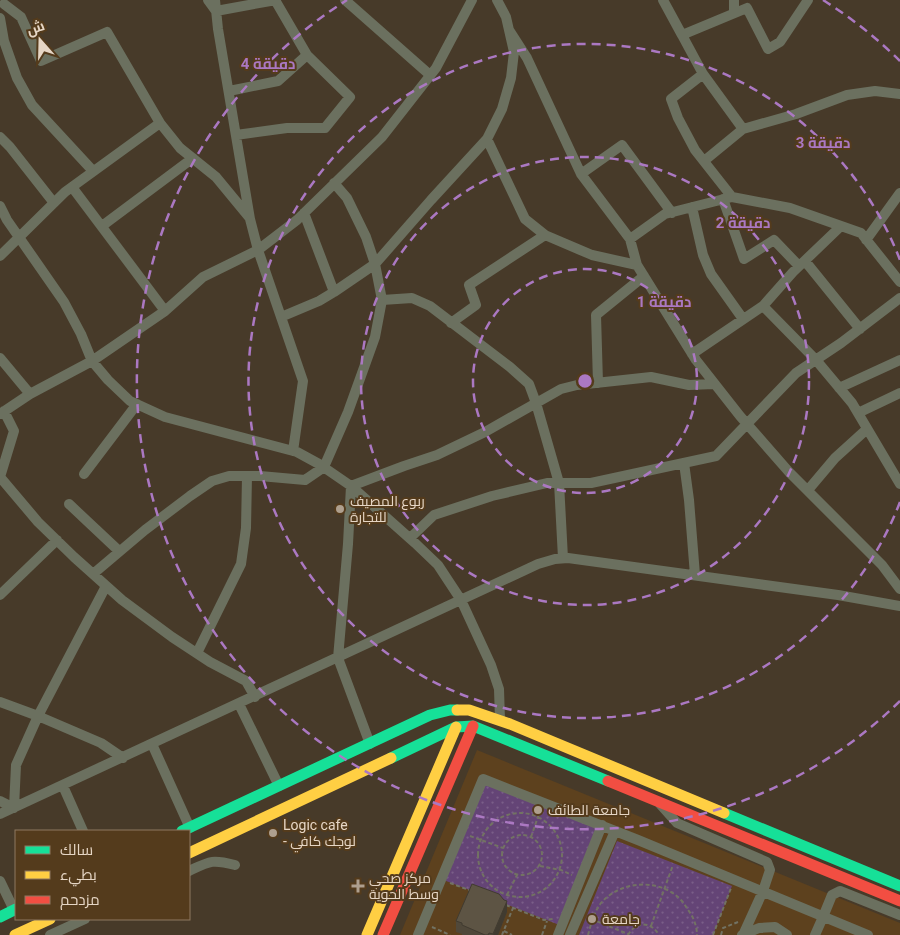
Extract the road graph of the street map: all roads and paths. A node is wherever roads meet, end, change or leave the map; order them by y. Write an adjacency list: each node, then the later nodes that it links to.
1 (208, 0): 11 (street)
2 (215, 0): 11 (street)
3 (275, 0): 11 (street); 16 (street)
4 (345, 0): 18 (street)
5 (472, 0): 18 (street)
6 (497, 0): 14 (street)
7 (663, 0): 15 (street)
8 (734, 0): 12 (street)
9 (808, 0): 12 (street)
10 (3, 3): 21 (street)
11 (216, 11): 19 (street)
12 (734, 13): 15 (street)
13 (0, 18): 28 (street)
14 (509, 30): 25 (street); 29 (street)
15 (682, 35): 17 (street)
16 (307, 55): 19 (street); 23 (street)
17 (703, 74): 22 (street); 27 (street)
18 (430, 75): 30 (street)
19 (229, 91): 23 (street)
20 (900, 94): 22 (street)
21 (160, 123): 26 (street); 28 (street)
22 (742, 129): 27 (street)
23 (236, 135): 39 (street)
24 (0, 137): 34 (street)
25 (487, 139): 42 (street); 48 (street)
26 (193, 158): 39 (street); 40 (street)
27 (704, 161): 33 (street)
28 (93, 171): 31 (street)
29 (581, 174): 37 (street); 44 (street)
30 (334, 183): 38 (street); 48 (street)
31 (72, 187): 34 (street); 40 (street)
32 (900, 193): 45 (street)
33 (728, 198): 36 (street); 41 (street); 49 (street)
34 (54, 203): 43 (street)
35 (0, 206): 43 (street)
36 (692, 207): 37 (street); 59 (street)
37 (672, 212): 44 (street)
38 (304, 213): 46 (street); 53 (street)
39 (250, 219): 46 (street)
40 (102, 226): 57 (street)
41 (841, 226): 45 (street); 49 (street)
42 (545, 235): 50 (street); 60 (street)
43 (19, 237): 47 (street); 65 (street)
44 (630, 239): 50 (street)
45 (866, 240): 52 (street)
46 (258, 250): 57 (street); 58 (street)
47 (0, 256)
48 (375, 264): 53 (street); 55 (street)
49 (802, 264): 56 (street); 61 (street)
50 (637, 265): 51 (street)
51 (644, 276): 62 (street); 67 (street)
52 (900, 282)
53 (334, 292): 58 (street)
54 (900, 298): 61 (street)
55 (382, 300): 60 (street); 81 (street)
56 (762, 306): 59 (street); 64 (street)
57 (165, 312): 65 (street)
58 (281, 317): 78 (street)
59 (743, 319): 62 (street)
60 (451, 323): 72 (street)
61 (860, 329): 64 (street)
62 (692, 354): 68 (street)
63 (0, 358): 71 (street)
64 (816, 360): 69 (street); 76 (street)
65 (92, 361): 71 (street); 73 (street)
66 (899, 363): 69 (street)
67 (598, 383): 68 (street); 72 (street)
68 (714, 384): 76 (street)
69 (839, 388): 75 (street)
70 (900, 393): 75 (street)
71 (30, 394): 74 (street)
72 (536, 402): 85 (street); 87 (street)
73 (137, 404): 78 (street); 83 (street)
74 (2, 413): 80 (street)
75 (858, 413): 77 (street)
76 (746, 424): 79 (street); 88 (street)
77 (867, 429): 82 (street); 88 (street)
78 (293, 451): 81 (street)
79 (684, 463): 85 (street); 95 (street)
80 (2, 464): 91 (street)
81 (324, 467): 84 (street); 87 (street)
82 (896, 470): 86 (street)
83 (84, 474)
84 (247, 476): 92 (street); 101 (street)
85 (559, 483): 90 (street); 93 (street)
86 (900, 484)
87 (351, 486): 90 (street); 102 (street)
88 (808, 490): 97 (street)
89 (69, 504): 92 (street)
90 (410, 538): 99 (street)
91 (57, 540): 94 (street); 98 (street)
92 (119, 551): 94 (street)
93 (563, 558): 95 (street); 99 (street)
94 (93, 574): 96 (street)
95 (695, 575): 100 (street)
96 (106, 586): 101 (street); 106 (street)
97 (900, 589)
98 (0, 595)
99 (461, 600): 102 (street); 107 (street)
100 (900, 606)
101 (197, 653): 103 (street)
102 (338, 658): 103 (street); 111 (street)
103 (255, 697): 105 (street)
104 (0, 702): 106 (street)
105 (238, 704): 110 (street); 114 (street)
106 (38, 716): 112 (street); 118 (street)
107 (500, 720): 111 (main road); 140 (main road)
108 (473, 726): 109 (main road); 115 (main road); 167 (main road)
109 (456, 727): 129 (main road); 166 (main road)
110 (152, 744): 112 (street); 123 (street)
111 (370, 744): 114 (main road)
112 (123, 758): 113 (street)
113 (63, 786): 118 (street); 122 (street)
114 (279, 786): 123 (main road)
115 (658, 801): 143 (street); 145 (main road)
116 (0, 802): 118 (street)
117 (543, 802): 120 (path); 121 (street); 125 (street)
118 (14, 808): 119 (street)
119 (0, 814)
120 (538, 817): 126 (path); 127 (path); 134 (path)
121 (602, 826): 124 (street); 136 (street)
122 (83, 830)
123 (186, 830)
124 (615, 830): 130 (street); 149 (street)
125 (461, 833): 127 (path); 137 (street)
126 (531, 837): 128 (path); 132 (path)
127 (481, 840): 128 (path); 144 (path)
128 (503, 849): 135 (path)
129 (190, 853)
130 (676, 856): 141 (path); 143 (street)
131 (235, 865): 133 (street)
132 (539, 866): 134 (path); 135 (path)
133 (190, 870)
134 (561, 870): 136 (path); 144 (path)
135 (516, 875): 144 (path)
136 (581, 878): 173 (street)
137 (441, 879): 142 (path); 159 (street)
138 (0, 881): 148 (street)
139 (732, 886): 179 (path)
140 (900, 886)
141 (664, 889): 154 (path); 160 (path); 178 (path)
142 (468, 890)
143 (763, 891): 153 (street); 181 (street)
144 (507, 896)
145 (900, 901)
146 (504, 904): 147 (path)
147 (513, 908): 157 (path); 162 (path)
148 (15, 910): 152 (main road)
149 (579, 914): 154 (path); 174 (street)
150 (900, 915): 153 (street)
151 (560, 916): 157 (path)
152 (0, 917)
153 (823, 917): 161 (street); 183 (street)
154 (592, 919): 175 (path); 176 (path)
155 (48, 920): 164 (main road)
156 (83, 920): 165 (street)
157 (548, 920): 172 (path)
158 (740, 921): 180 (path)
159 (423, 923): 168 (street); 169 (path)
160 (651, 926): 176 (path); 177 (path)
161 (842, 930): 163 (street)
162 (504, 931): 170 (path); 171 (path)
163 (864, 934)
164 (15, 935)
165 (50, 935)
166 (367, 935)
167 (383, 935)
168 (418, 935)
169 (450, 935)
170 (502, 935)
171 (512, 935)
172 (542, 935)
173 (558, 935)
174 (570, 935)
175 (588, 935)
176 (628, 935)
177 (659, 935)
178 (696, 935)
179 (713, 935)
180 (720, 935)
181 (742, 935): 182 (street)
182 (787, 935)
183 (815, 935)

